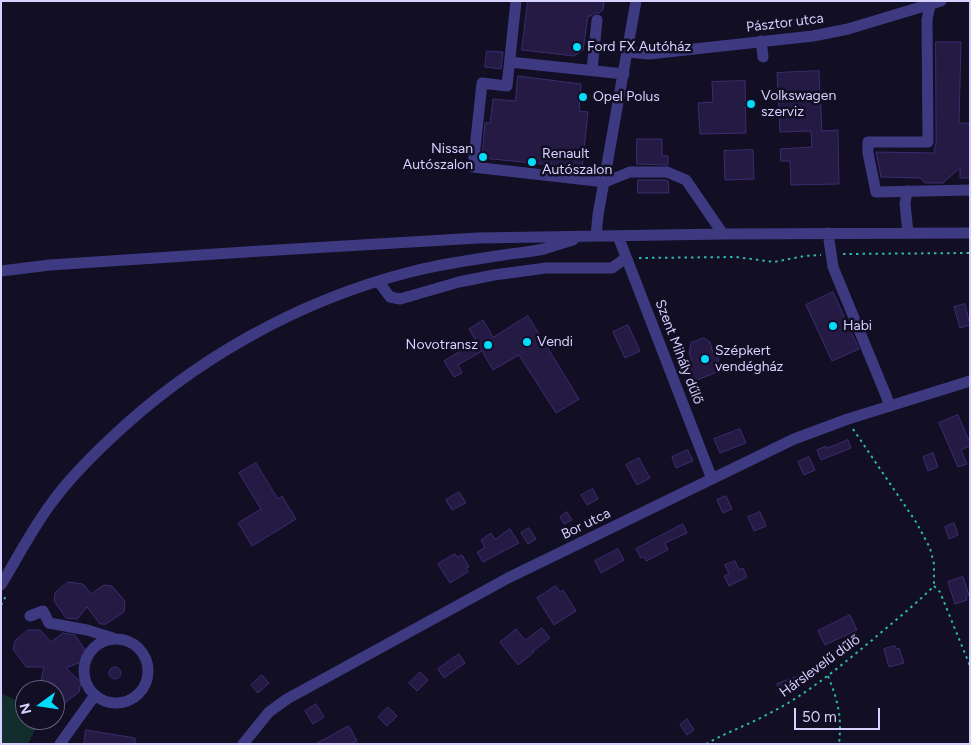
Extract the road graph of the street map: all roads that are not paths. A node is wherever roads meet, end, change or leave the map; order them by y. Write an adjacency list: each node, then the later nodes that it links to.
1 (516, 1): 9 (street)
2 (636, 1): 7 (street)
3 (941, 1): 4 (street, Pásztor utca)
4 (930, 5): 6 (street, Pásztor utca); 14 (street)
5 (597, 20): 10 (street)
6 (761, 41): 7 (street, Pásztor utca); 8 (street)
7 (628, 52): 11 (street)
8 (763, 57)
9 (510, 62): 10 (street); 12 (street)
10 (592, 70): 11 (street)
11 (624, 74): 12 (street)
12 (605, 182): 18 (street); 19 (street)
13 (970, 190): 14 (street)
14 (907, 191): 16 (street)
15 (828, 233): 16 (street); 18 (street); 27 (street)
16 (908, 233): 17 (street)
17 (970, 233)
18 (723, 234): 20 (street)
19 (590, 236): 20 (street); 23 (street); 25 (street)
20 (618, 236): 21 (street, Szent Mihály dűlő)
21 (626, 258): 25 (street); 28 (street, Szent Mihály dűlő)
22 (1, 262): 23 (street)
23 (50, 265): 24 (street)
24 (1, 271)
25 (378, 281): 29 (street)
26 (970, 381): 27 (street, Bor utca)
27 (890, 406): 28 (street, Bor utca)
28 (712, 479): 36 (street, Bor utca)
29 (1, 584)
30 (30, 616): 31 (street)
31 (88, 630): 32 (street); 33 (street)
32 (113, 638): 33 (street); 34 (street)
33 (91, 649): 34 (street)
34 (95, 695): 35 (street)
35 (60, 744)
36 (243, 744)

